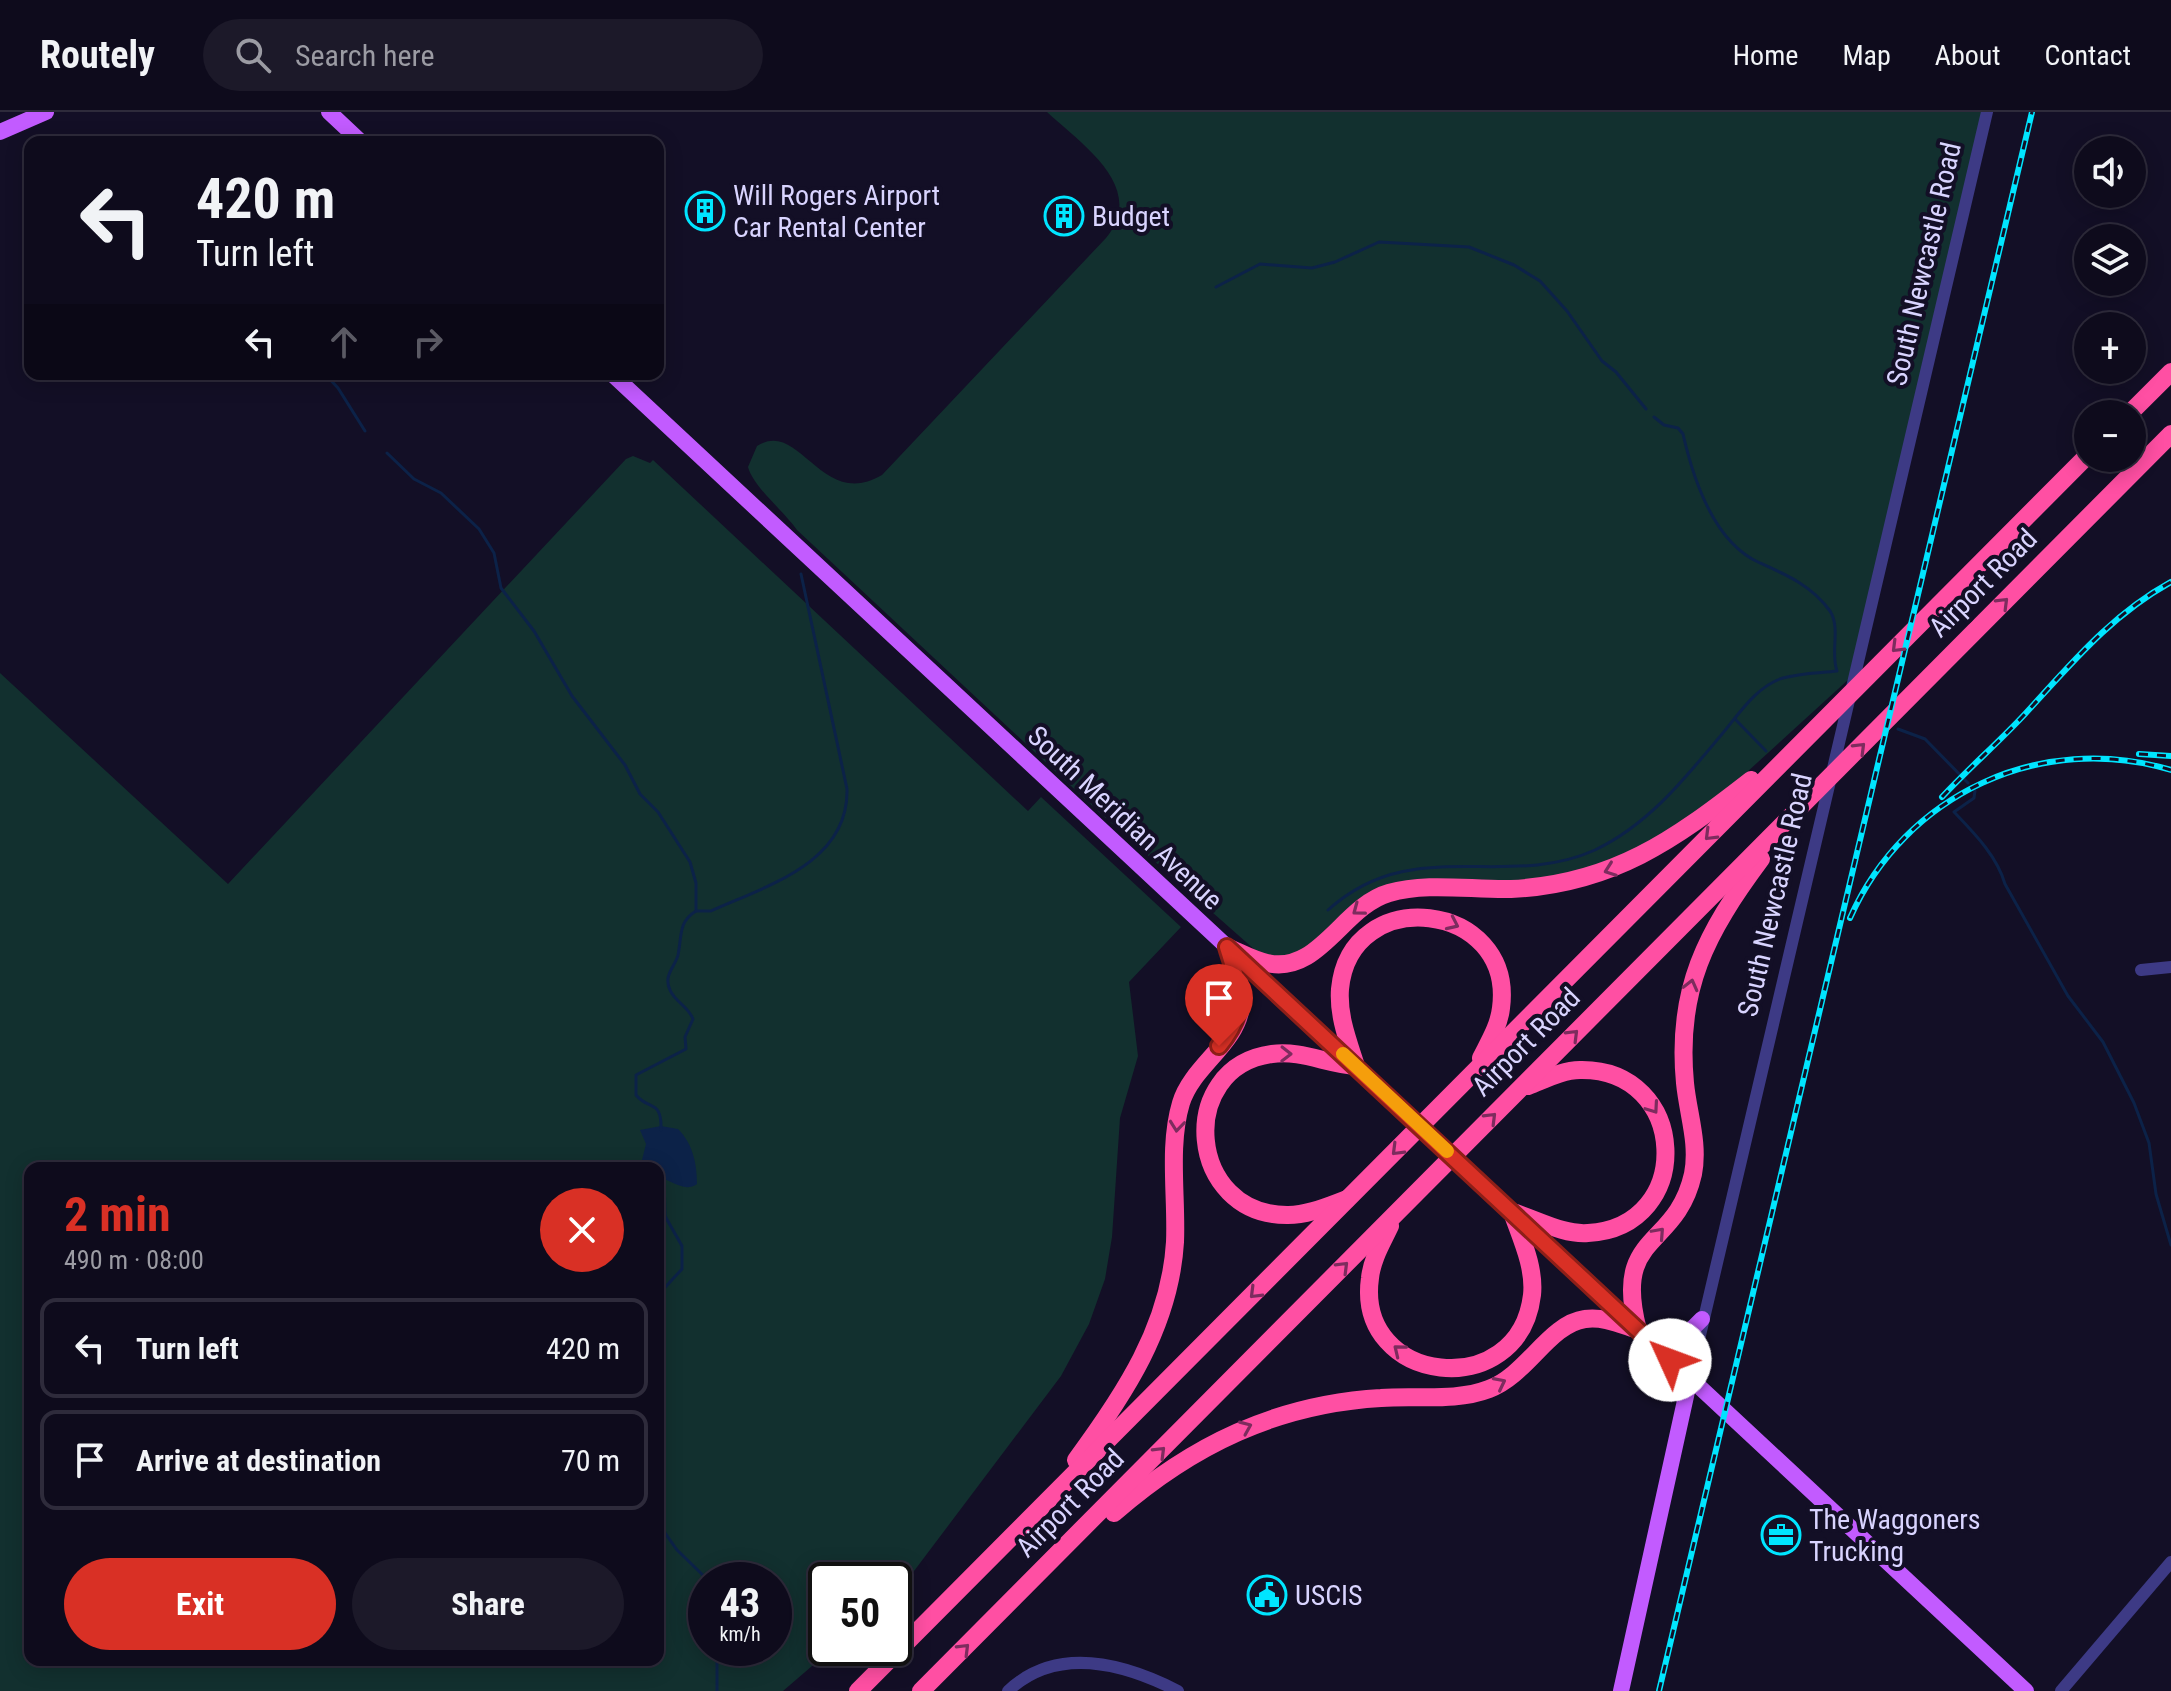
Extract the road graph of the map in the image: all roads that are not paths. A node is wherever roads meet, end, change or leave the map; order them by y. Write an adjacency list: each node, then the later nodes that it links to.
1 (46, 112): 4 (main road)
2 (329, 112): 5 (main road)
3 (1987, 112): 22 (street, South Newcastle Road)
4 (0, 132)
5 (355, 136)
6 (2171, 372): 8 (highway)
7 (618, 380): 13 (main road, South Meridian Avenue)
8 (2143, 400)
9 (2171, 434): 12 (highway, Airport Road, one-way to 9)
10 (2074, 469): 11 (highway, Airport Road, one-way to 11)
11 (1804, 740): 13 (highway, one-way to 13); 17 (highway, Airport Road, one-way to 17)
12 (1781, 830): 18 (highway, Airport Road, one-way to 12); 23 (highway, one-way to 12)
13 (1227, 947): 16 (main road, South Meridian Avenue); 25 (highway, one-way to 25)
14 (2171, 967): 15 (street)
15 (2141, 970)
16 (1356, 1066): 17 (highway, one-way to 17); 19 (highway, one-way to 16); 20 (main road, South Meridian Avenue)
17 (1472, 1075): 19 (highway, Airport Road, one-way to 19)
18 (1518, 1090): 20 (highway, one-way to 20); 21 (highway, Airport Road, one-way to 18)
19 (1350, 1198): 25 (highway, Airport Road, one-way to 25)
20 (1512, 1212): 21 (highway, one-way to 21); 23 (main road, South Meridian Avenue)
21 (1396, 1213): 27 (highway, Airport Road, one-way to 21)
22 (1702, 1319): 23 (main road); 24 (street, South Newcastle Road)
23 (1645, 1336): 24 (main road, South Meridian Avenue); 27 (highway, one-way to 23)
24 (1690, 1378): 32 (main road, South Newcastle Road); 33 (main road, South Meridian Avenue)
25 (1039, 1511): 28 (highway, Airport Road)
26 (2171, 1562): 34 (street)
27 (1006, 1607): 29 (highway, Airport Road, one-way to 27)
28 (858, 1691)
29 (921, 1691)
30 (1008, 1691): 31 (street)
31 (1178, 1691)
32 (1621, 1691)
33 (2026, 1691)
34 (2061, 1691)

